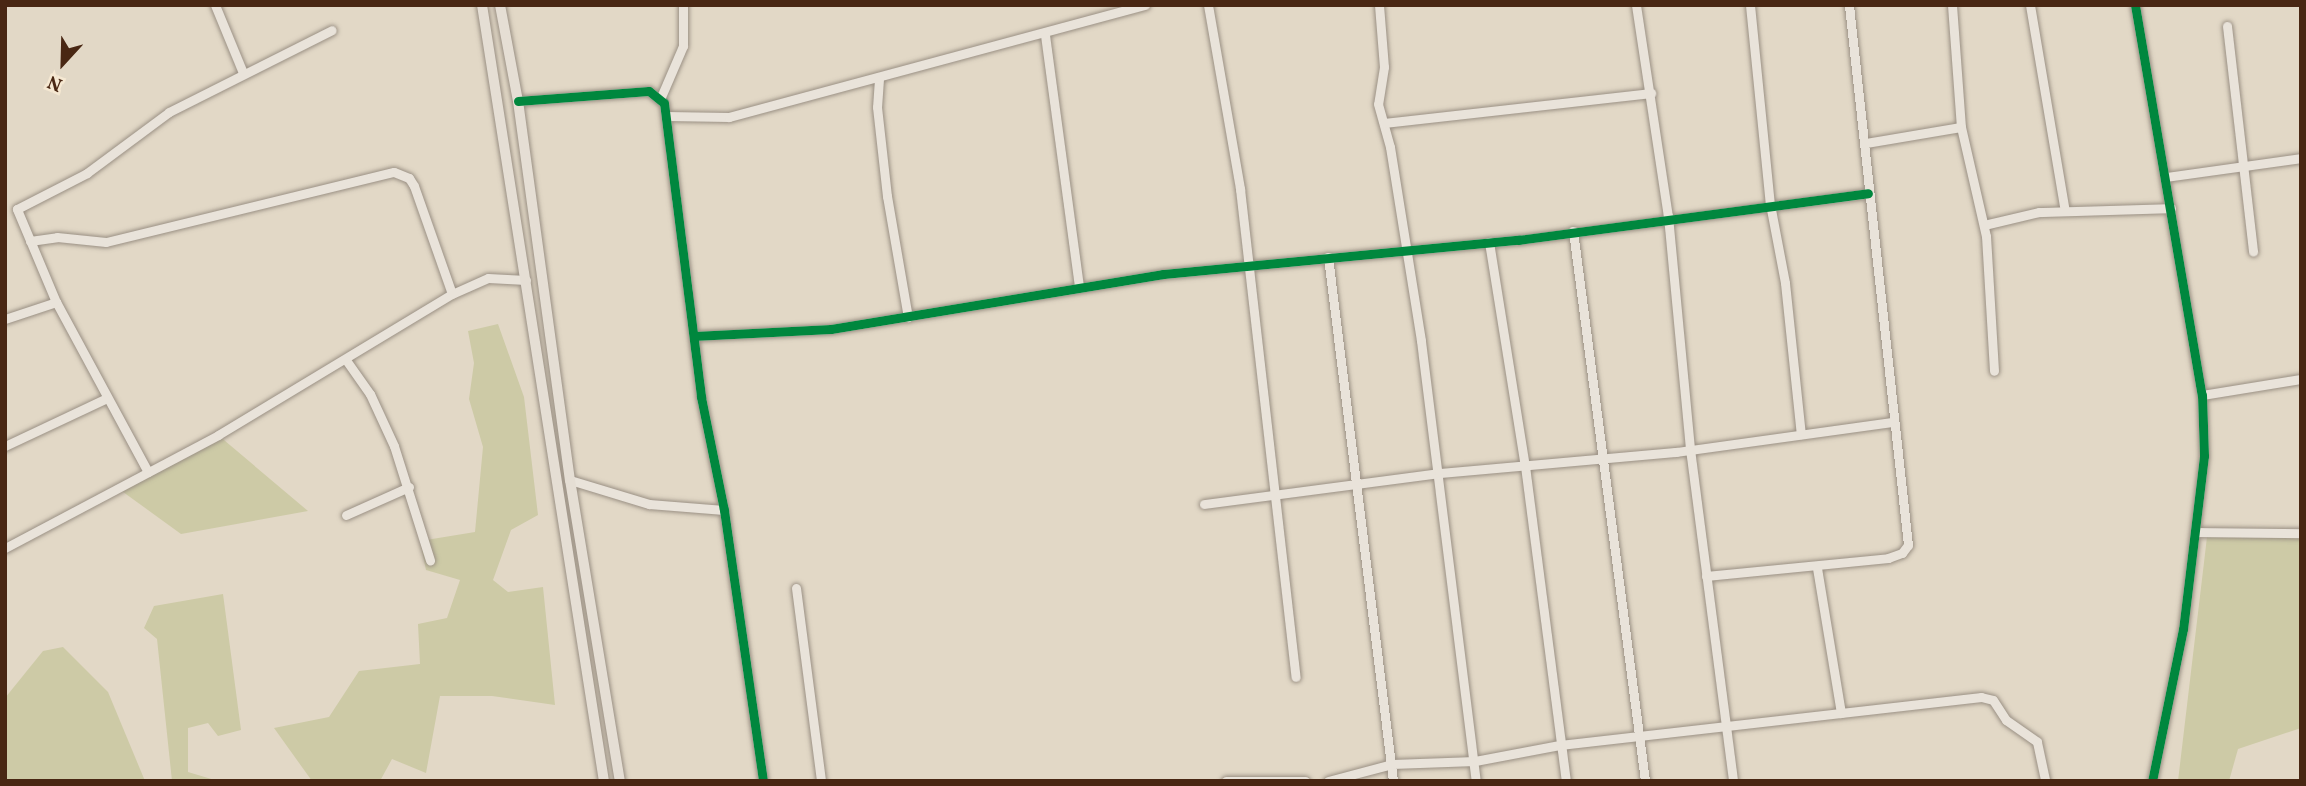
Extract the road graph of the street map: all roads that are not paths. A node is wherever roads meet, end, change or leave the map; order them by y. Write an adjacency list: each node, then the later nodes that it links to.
1 (215, 5): 17 (street)
2 (482, 5): 44 (main road)
3 (500, 5): 21 (main road)
4 (683, 5): 20 (street)
5 (1145, 5): 16 (street)
6 (1208, 5): 43 (street)
7 (1379, 5): 23 (street)
8 (1636, 5): 19 (street)
9 (1750, 5): 30 (street)
10 (1849, 5): 25 (street)
11 (1952, 5): 24 (street)
12 (2029, 5): 33 (street)
13 (2135, 5): 28 (street)
14 (2227, 26): 27 (street)
15 (332, 30): 17 (street)
16 (1045, 35): 18 (street); 45 (street)
17 (243, 73): 32 (street)
18 (879, 79): 22 (street); 48 (street)
19 (1651, 93): 23 (street); 35 (street)
20 (661, 97): 21 (street); 22 (street)
21 (519, 101): 64 (main road)
22 (666, 116): 50 (street)
23 (1384, 123): 40 (street)
24 (1961, 127): 25 (street); 36 (street)
25 (1866, 143): 29 (street)
26 (2301, 158): 27 (street)
27 (2246, 167): 28 (street); 41 (street)
28 (2166, 177): 31 (street)
29 (1868, 193): 30 (street); 56 (street)
30 (1770, 204): 35 (street); 57 (street)
31 (2171, 208): 33 (street); 54 (street)
32 (17, 209): 34 (street); 38 (street)
33 (2065, 211): 36 (street)
34 (5, 214)
35 (1668, 216): 37 (street); 59 (street)
36 (1984, 225): 52 (street)
37 (1573, 230): 39 (street); 60 (street)
38 (30, 241): 46 (street); 47 (street)
39 (1489, 242): 40 (street); 61 (street)
40 (1408, 249): 42 (street); 63 (street)
41 (2253, 252)
42 (1328, 257): 43 (street); 65 (street)
43 (1249, 266): 45 (street); 67 (street)
44 (526, 280): 46 (street); 85 (main road)
45 (1079, 287): 48 (street)
46 (452, 294): 51 (street)
47 (56, 302): 49 (street); 55 (street)
48 (908, 317): 50 (street)
49 (5, 319)
50 (694, 336): 69 (street)
51 (346, 360): 62 (street); 66 (street)
52 (1994, 371)
53 (2301, 379): 54 (street)
54 (2202, 395): 71 (street)
55 (107, 398): 58 (street); 62 (street)
56 (1893, 422): 57 (street); 75 (street)
57 (1801, 434): 59 (street)
58 (5, 446)
59 (1690, 449): 60 (street); 76 (street)
60 (1602, 459): 61 (street); 81 (street)
61 (1525, 466): 63 (street); 82 (street)
62 (148, 472): 73 (street)
63 (1439, 473): 65 (street); 83 (street)
64 (570, 480): 69 (street); 86 (main road)
65 (1358, 485): 67 (street); 84 (street)
66 (409, 487): 70 (street); 74 (street)
67 (1273, 495): 68 (street); 78 (street)
68 (1204, 503)
69 (724, 510): 87 (street)
70 (346, 515)
71 (2197, 532): 72 (street); 98 (street)
72 (2301, 533)
73 (5, 548)
74 (429, 560)
75 (1817, 568): 76 (street); 79 (street)
76 (1706, 576): 80 (street)
77 (796, 588): 88 (street)
78 (1296, 677)
79 (1841, 713): 80 (street); 97 (street)
80 (1729, 726): 81 (street); 96 (street)
81 (1640, 736): 82 (street); 95 (street)
82 (1560, 746): 83 (street); 94 (street)
83 (1475, 761): 84 (street); 93 (street)
84 (1392, 764): 91 (street); 92 (street)
85 (604, 781)
86 (620, 781)
87 (763, 781)
88 (821, 781)
89 (1226, 781): 90 (street)
90 (1305, 781)
91 (1328, 781)
92 (1393, 781)
93 (1476, 781)
94 (1566, 781)
95 (1645, 781)
96 (1733, 781)
97 (2044, 781)
98 (2152, 781)

